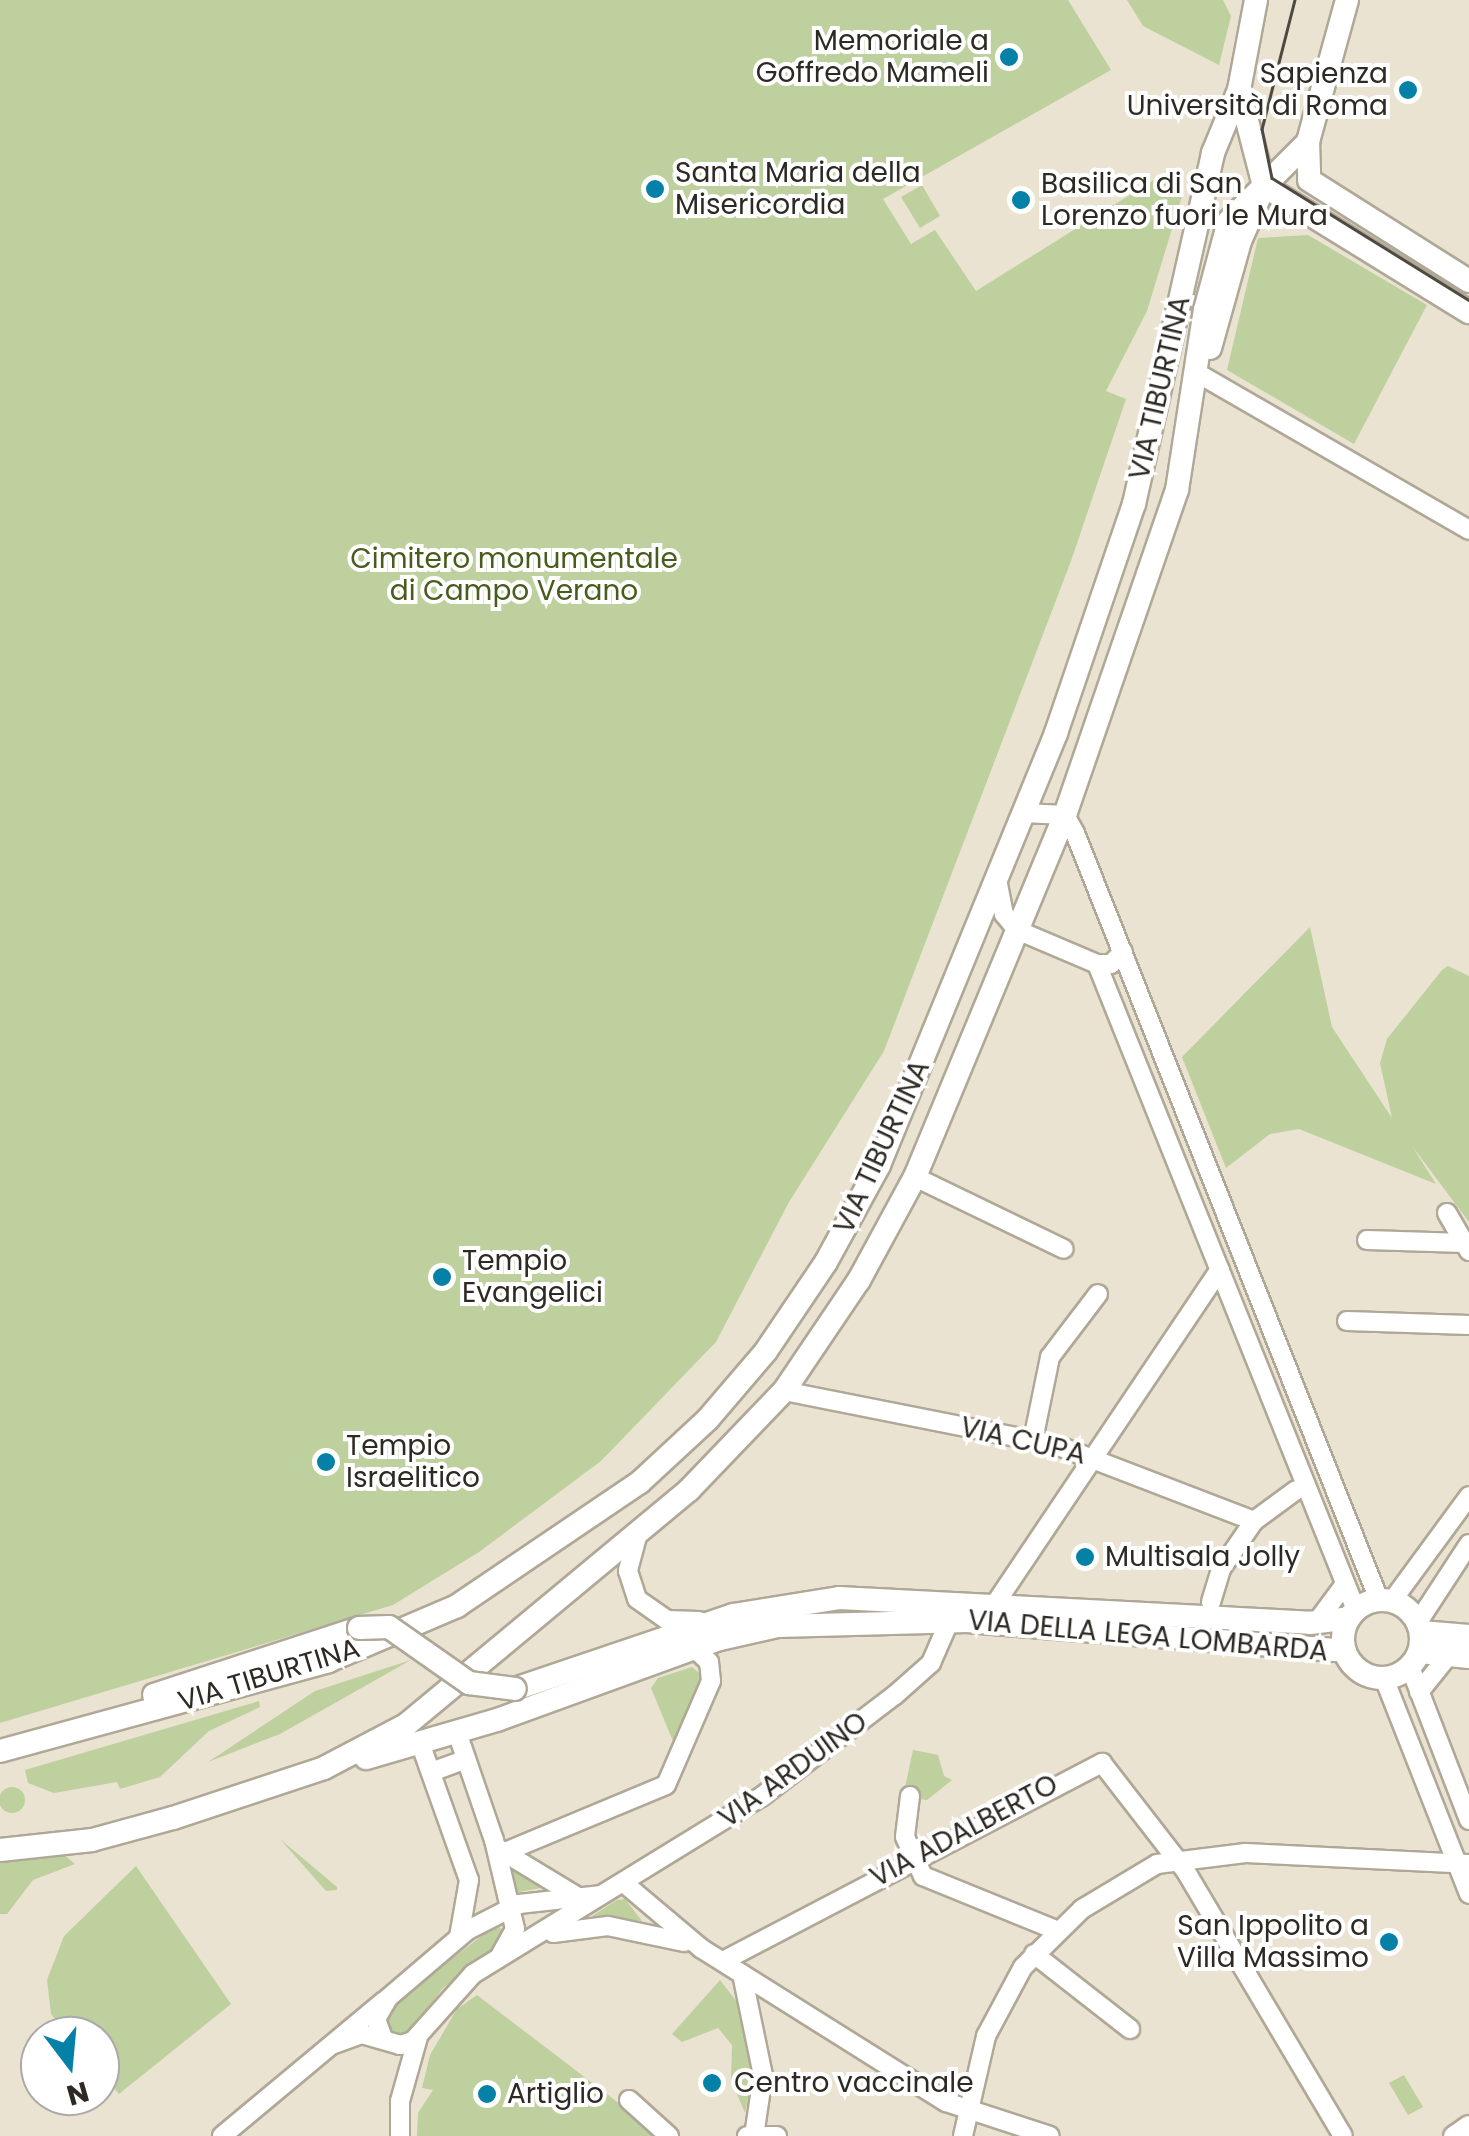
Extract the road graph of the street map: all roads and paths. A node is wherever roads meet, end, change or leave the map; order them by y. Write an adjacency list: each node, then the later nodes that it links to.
1 (1256, 0): 5 (main road)
2 (1331, 0): 4 (main road)
3 (1347, 0): 4 (main road)
4 (1338, 24): 6 (main road)
5 (1240, 90): 7 (main road); 12 (main road, VIA TIBURTINA)
6 (1308, 142): 7 (main road, VIA TIBURTINA); 8 (main road)
7 (1264, 186): 9 (main road); 10 (main road, VIA TIBURTINA)
8 (1469, 281)
9 (1469, 312)
10 (1199, 374): 11 (street); 13 (main road, VIA TIBURTINA)
11 (1469, 530)
12 (1024, 813): 13 (street); 14 (main road, VIA TIBURTINA)
13 (1064, 815): 15 (main road, VIA TIBURTINA); 16 (street)
14 (997, 877): 15 (street); 56 (main road, VIA TIBURTINA)
15 (1017, 930): 17 (street); 18 (main road, VIA TIBURTINA)
16 (1122, 952): 17 (street); 19 (street)
17 (1097, 964): 20 (street)
18 (915, 1177): 24 (street); 29 (main road, VIA TIBURTINA)
19 (1220, 1198): 20 (street); 32 (street)
20 (1196, 1208): 25 (street)
21 (1447, 1213): 23 (street)
22 (1367, 1240): 23 (street)
23 (1467, 1247)
24 (1064, 1249)
25 (1220, 1268): 31 (street); 33 (street)
26 (1098, 1294): 30 (street)
27 (1346, 1321): 28 (street)
28 (1469, 1325)
29 (784, 1391): 30 (street, VIA CUPA); 37 (main road, VIA TIBURTINA)
30 (1033, 1440): 31 (street, VIA CUPA)
31 (1094, 1456): 36 (street, VIA CUPA); 43 (street)
32 (1324, 1458): 33 (street); 40 (street)
33 (1299, 1467): 39 (street)
34 (1296, 1490): 36 (street)
35 (1469, 1496): 40 (street)
36 (1254, 1521): 41 (street)
37 (639, 1532): 45 (street); 59 (main road, VIA TIBURTINA)
38 (1469, 1544): 49 (street)
39 (1345, 1584): 44 (street); 47 (street)
40 (1386, 1601): 44 (main road); 49 (main road)
41 (1211, 1602)
42 (954, 1610): 43 (main road, VIA DELLA LEGA LOMBARDA); 46 (main road, VIA DELLA LEGA LOMBARDA); 68 (street, VIA ARDUINO)
43 (990, 1612): 47 (main road, VIA DELLA LEGA LOMBARDA); 52 (main road, VIA DELLA LEGA LOMBARDA)
44 (1353, 1614): 47 (main road, VIA DELLA LEGA LOMBARDA); 52 (main road)
45 (733, 1615): 46 (main road, VIA DELLA LEGA LOMBARDA); 48 (main road, VIA DELLA LEGA LOMBARDA, bridge)
46 (790, 1615): 51 (main road, VIA DELLA LEGA LOMBARDA)
47 (1316, 1623)
48 (359, 1628): 56 (main road, VIA TIBURTINA)
49 (1419, 1635): 50 (main road); 50 (street); 53 (main road); 54 (street)
50 (1462, 1646): 54 (street)
51 (694, 1648): 59 (main road, VIA DELLA LEGA LOMBARDA); 64 (street)
52 (1345, 1651): 53 (main road)
53 (1384, 1678): 67 (street)
54 (1419, 1692): 62 (street)
55 (460, 1738): 58 (street)
56 (0, 1751)
57 (422, 1752): 60 (street)
58 (466, 1758): 60 (street); 64 (street)
59 (324, 1768): 63 (main road, VIA TIBURTINA)
60 (431, 1772): 73 (street)
61 (910, 1796): 66 (street)
62 (1469, 1820)
63 (0, 1850)
64 (500, 1850): 70 (street); 71 (street)
65 (1175, 1857): 66 (street, VIA ADALBERTO); 67 (street); 72 (street); 95 (street)
66 (912, 1859): 72 (street); 77 (street, VIA ADALBERTO)
67 (1463, 1864): 69 (street)
68 (616, 1889): 70 (street); 74 (street, VIA ARDUINO); 75 (street)
69 (1469, 1894)
70 (578, 1897): 71 (street)
71 (509, 1908): 73 (street); 78 (street)
72 (1056, 1930): 76 (street)
73 (458, 1937): 80 (street)
74 (533, 1939): 75 (street); 78 (street, VIA ARDUINO)
75 (702, 1949): 77 (street)
76 (1034, 1954): 81 (street); 86 (street)
77 (723, 1961): 79 (street)
78 (489, 1964): 82 (street)
79 (742, 1974): 86 (street); 88 (street)
80 (388, 1998): 83 (street); 84 (street)
81 (1130, 2029)
82 (418, 2037): 83 (street); 90 (street)
83 (383, 2038): 84 (street)
84 (334, 2044): 89 (street)
85 (629, 2100): 91 (street)
86 (966, 2112): 93 (street); 94 (street)
87 (1469, 2125): 96 (street)
88 (752, 2135): 92 (street)
89 (222, 2136)
90 (400, 2136)
91 (669, 2136)
92 (778, 2136)
93 (963, 2136)
94 (1050, 2136)
95 (1343, 2136)
96 (1453, 2136)

